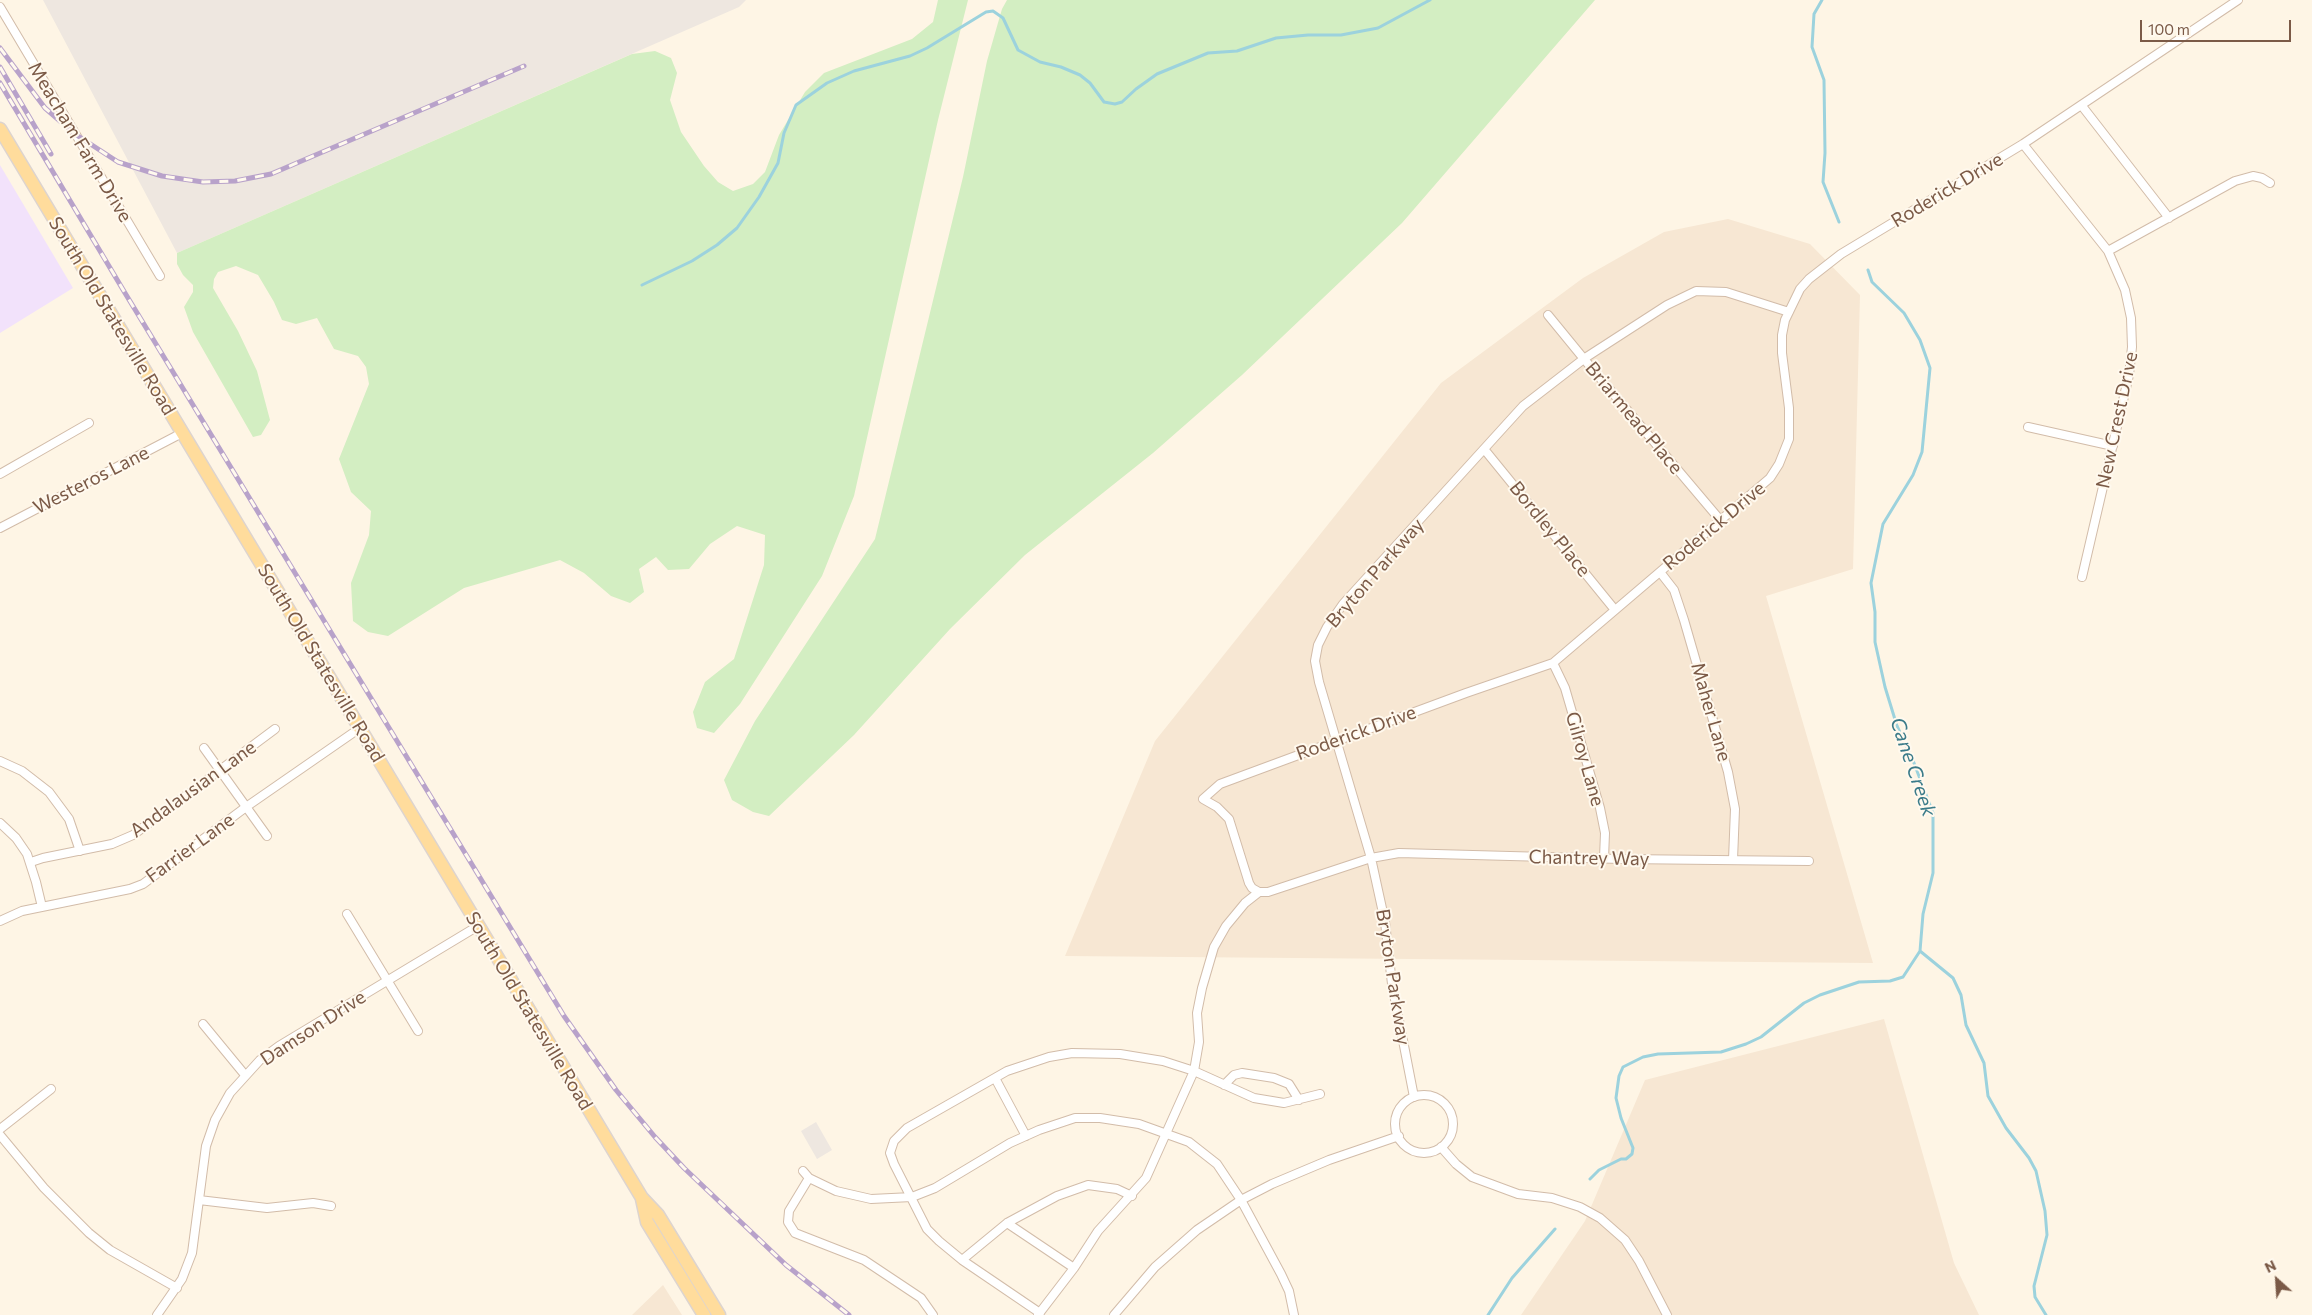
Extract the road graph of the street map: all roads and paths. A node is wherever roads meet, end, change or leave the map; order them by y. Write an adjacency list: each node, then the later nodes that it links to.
1 (2238, 0): 3 (street, Roderick Drive)
2 (0, 7): 9 (street, Meacham Farm Drive)
3 (2082, 106): 5 (street, Roderick Drive); 7 (street)
4 (0, 129): 15 (main road, South Old Statesville Road)
5 (2024, 144): 8 (street, New Crest Drive); 10 (street, Roderick Drive)
6 (2270, 183): 7 (street)
7 (2169, 218): 8 (street)
8 (2108, 252): 16 (street, New Crest Drive)
9 (160, 276)
10 (1788, 312): 12 (street, Bryton Parkway); 19 (street, Roderick Drive)
11 (1548, 314): 12 (street, Briarmead Place)
12 (1584, 359): 17 (street, Bryton Parkway); 19 (street, Briarmead Place)
13 (90, 423): 18 (street)
14 (2028, 427): 16 (street)
15 (182, 433): 20 (street, Westeros Lane); 25 (main road, South Old Statesville Road)
16 (2113, 446): 22 (street, New Crest Drive)
17 (1484, 448): 23 (street, Bordley Place); 27 (street, Bryton Parkway)
18 (0, 474)
19 (1721, 521): 21 (street, Roderick Drive)
20 (0, 528)
21 (1660, 572): 23 (street, Roderick Drive); 37 (street, Maher Lane)
22 (2082, 577)
23 (1616, 610): 24 (street, Roderick Drive)
24 (1553, 663): 27 (street, Roderick Drive); 36 (street, Gilroy Lane)
25 (360, 728): 31 (street, Farrier Lane); 44 (main road, South Old Statesville Road)
26 (275, 729): 30 (street, Andalausian Lane)
27 (1336, 740): 35 (street, Bryton Parkway); 40 (street, Roderick Drive)
28 (204, 748): 30 (street)
29 (0, 761): 34 (street)
30 (219, 771): 31 (street); 34 (street, Andalausian Lane)
31 (246, 807): 33 (street); 41 (street, Farrier Lane)
32 (0, 823): 39 (street)
33 (267, 836)
34 (80, 851): 39 (street, Andalausian Lane)
35 (1370, 858): 36 (street, Chantrey Way); 40 (street, Chantrey Way); 54 (street, Bryton Parkway)
36 (1604, 858): 37 (street, Chantrey Way)
37 (1733, 860): 38 (street, Chantrey Way)
38 (1808, 861)
39 (31, 862): 41 (street)
40 (1259, 892): 48 (street)
41 (42, 907): 43 (street, Farrier Lane)
42 (347, 914): 45 (street)
43 (0, 921)
44 (478, 926): 45 (street, Damson Drive); 66 (main road, South Old Statesville Road)
45 (387, 980): 47 (street); 49 (street, Damson Drive)
46 (203, 1024): 49 (street)
47 (418, 1031)
48 (1194, 1071): 50 (street); 51 (street); 57 (street)
49 (245, 1075): 67 (street, Damson Drive)
50 (995, 1078): 59 (street); 65 (street)
51 (1224, 1085): 55 (street); 55 (street)
52 (51, 1090): 56 (street)
53 (1320, 1094): 55 (street)
54 (1414, 1097): 60 (street); 61 (street)
55 (1299, 1100)
56 (0, 1129)
57 (1167, 1134): 59 (street); 64 (street); 68 (street)
58 (0, 1135): 73 (street)
59 (1026, 1136): 65 (street)
60 (1399, 1136): 61 (street); 68 (street)
61 (1442, 1147): 81 (street)
62 (803, 1172): 63 (street)
63 (809, 1178): 65 (street); 78 (street)
64 (1132, 1196): 70 (street); 72 (street)
65 (912, 1197): 71 (street)
66 (642, 1198): 76 (main road, South Old Statesville Road); 77 (main road, South Old Statesville Road)
67 (199, 1200): 69 (street); 73 (street, Damson Drive)
68 (1241, 1200): 79 (street); 80 (street)
69 (332, 1206)
70 (1007, 1223): 71 (street); 72 (street)
71 (962, 1260): 74 (street)
72 (1074, 1268): 74 (street)
73 (177, 1288): 75 (street, Damson Drive)
74 (1039, 1314)
75 (157, 1315)
76 (704, 1315)
77 (720, 1315)
78 (933, 1315)
79 (1114, 1315)
80 (1294, 1315)
81 (1667, 1315)

